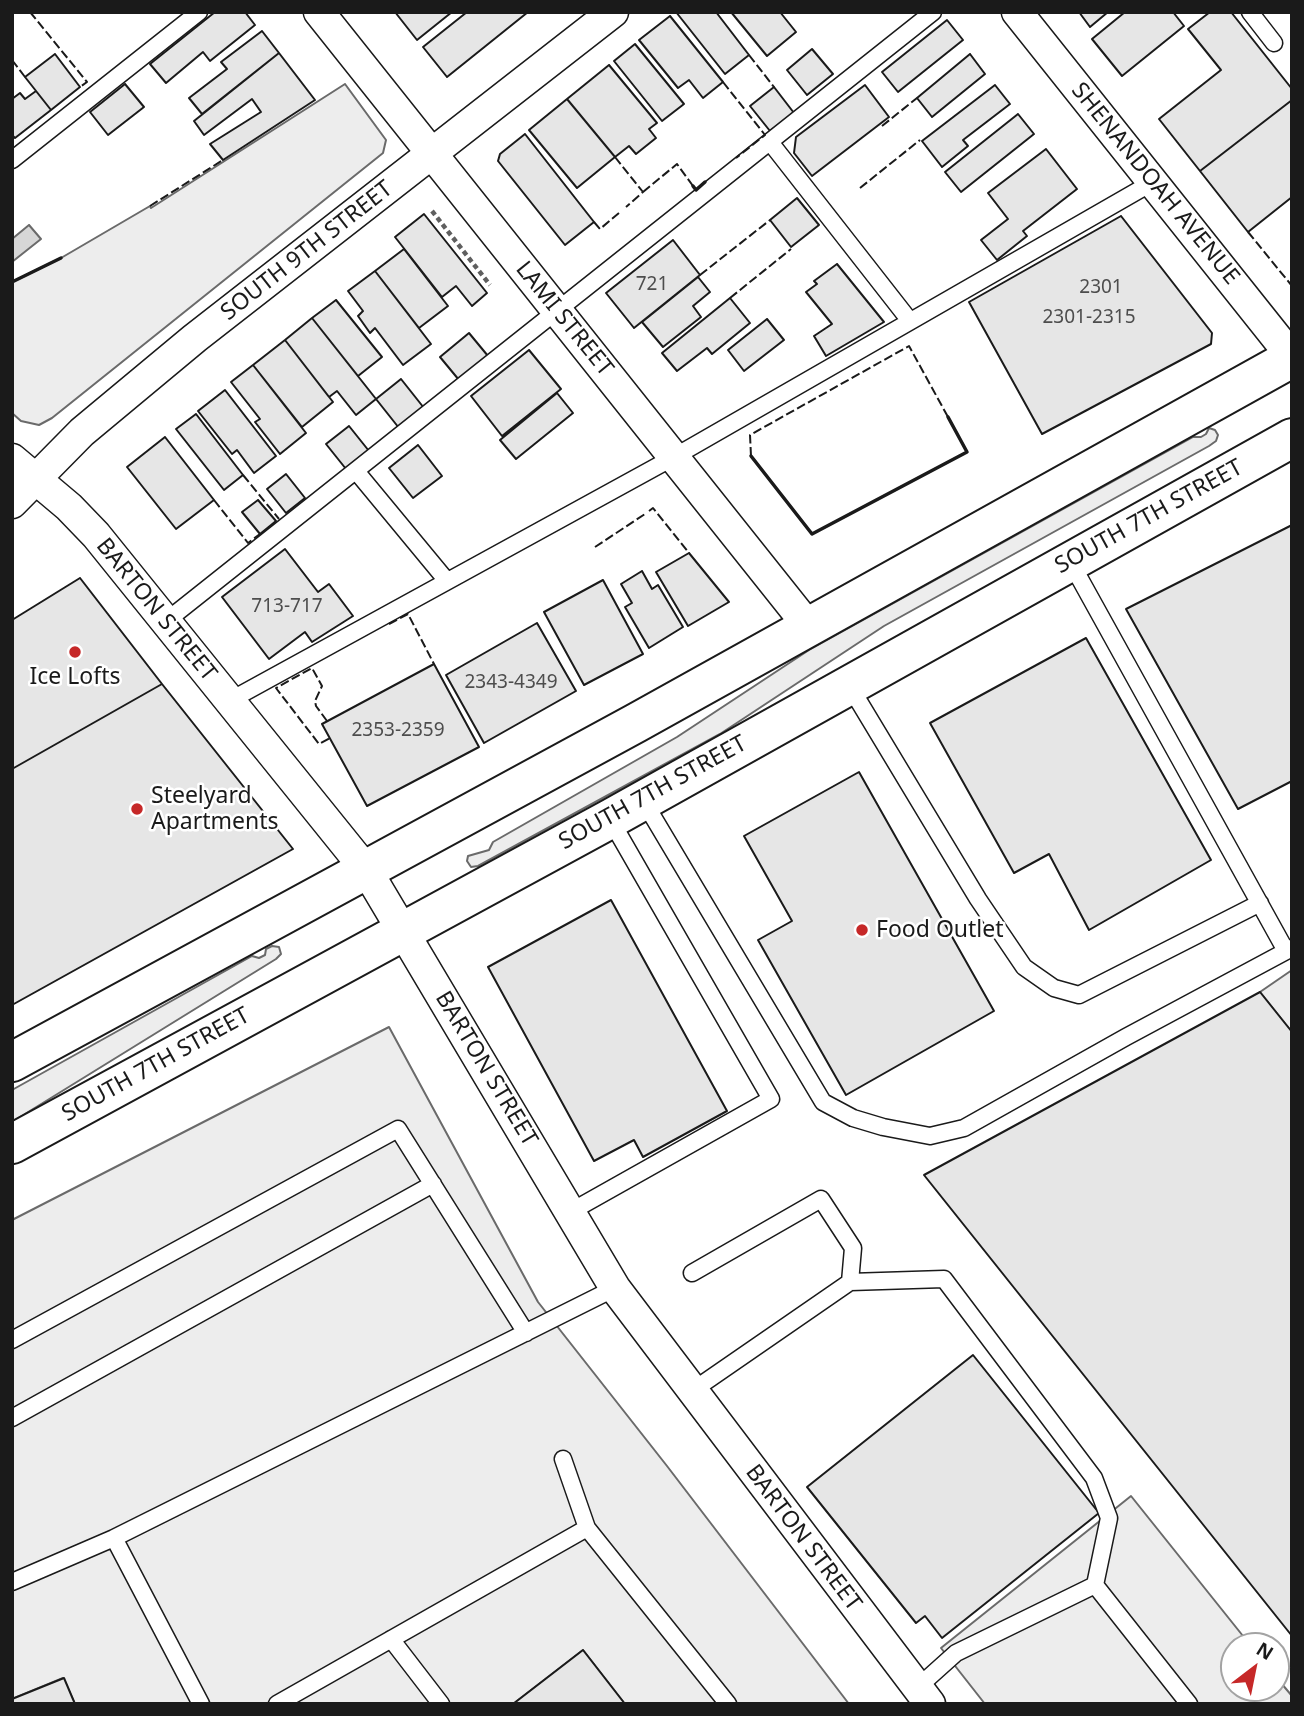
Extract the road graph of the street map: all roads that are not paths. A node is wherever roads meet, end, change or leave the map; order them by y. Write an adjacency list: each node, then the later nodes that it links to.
1 (199, 12): 10 (lane)
2 (319, 12): 9 (street, LAMI STREET)
3 (612, 12): 9 (street, SOUTH 9TH STREET)
4 (933, 12): 8 (lane)
5 (1017, 12): 11 (street, SHENANDOAH AVENUE)
6 (1250, 12): 7 (lane)
7 (1274, 43)
8 (770, 142): 12 (lane); 13 (lane)
9 (432, 154): 12 (street, LAMI STREET); 19 (street, SOUTH 9TH STREET)
10 (12, 160)
11 (1153, 182): 13 (lane); 14 (street, SHENANDOAH AVENUE)
12 (557, 311): 16 (street, LAMI STREET); 18 (lane)
13 (910, 321): 16 (lane)
14 (1292, 357): 24 (main road)
15 (1292, 438): 21 (main road, SOUTH 7TH STREET)
16 (674, 457): 22 (lane); 24 (street, LAMI STREET)
17 (12, 459): 19 (street, BARTON STREET)
18 (356, 471): 22 (lane); 23 (lane)
19 (35, 479): 20 (street, SOUTH 9TH STREET); 23 (street, BARTON STREET)
20 (12, 503)
21 (1070, 561): 25 (main road, SOUTH 7TH STREET); 30 (lane)
22 (447, 581): 26 (lane)
23 (165, 622): 26 (street, BARTON STREET)
24 (809, 627): 29 (main road)
25 (849, 685): 27 (main road, SOUTH 7TH STREET); 30 (lane)
26 (229, 701): 29 (street, BARTON STREET)
27 (643, 800): 28 (main road, SOUTH 7TH STREET); 32 (lane)
28 (610, 819): 31 (main road, SOUTH 7TH STREET); 36 (lane)
29 (367, 871): 31 (street, BARTON STREET); 33 (main road)
30 (1260, 903): 32 (lane)
31 (403, 929): 34 (main road, SOUTH 7TH STREET); 36 (street, BARTON STREET)
32 (1289, 949)
33 (12, 1062)
34 (12, 1144)
35 (433, 1184): 40 (lane); 41 (lane); 43 (lane)
36 (570, 1212): 39 (street, BARTON STREET)
37 (692, 1273): 38 (lane)
38 (850, 1282): 42 (lane); 48 (lane)
39 (615, 1288): 40 (lane); 42 (street, BARTON STREET)
40 (526, 1333): 46 (lane)
41 (12, 1339)
42 (692, 1391): 50 (street, BARTON STREET)
43 (12, 1418)
44 (563, 1459): 45 (lane)
45 (587, 1528): 49 (lane); 54 (lane)
46 (114, 1538): 47 (lane); 51 (lane)
47 (12, 1582)
48 (1095, 1585): 50 (lane); 55 (lane)
49 (391, 1640): 52 (lane); 53 (lane)
50 (923, 1696)
51 (201, 1704)
52 (277, 1704)
53 (441, 1704)
54 (728, 1704)
55 (1189, 1704)

